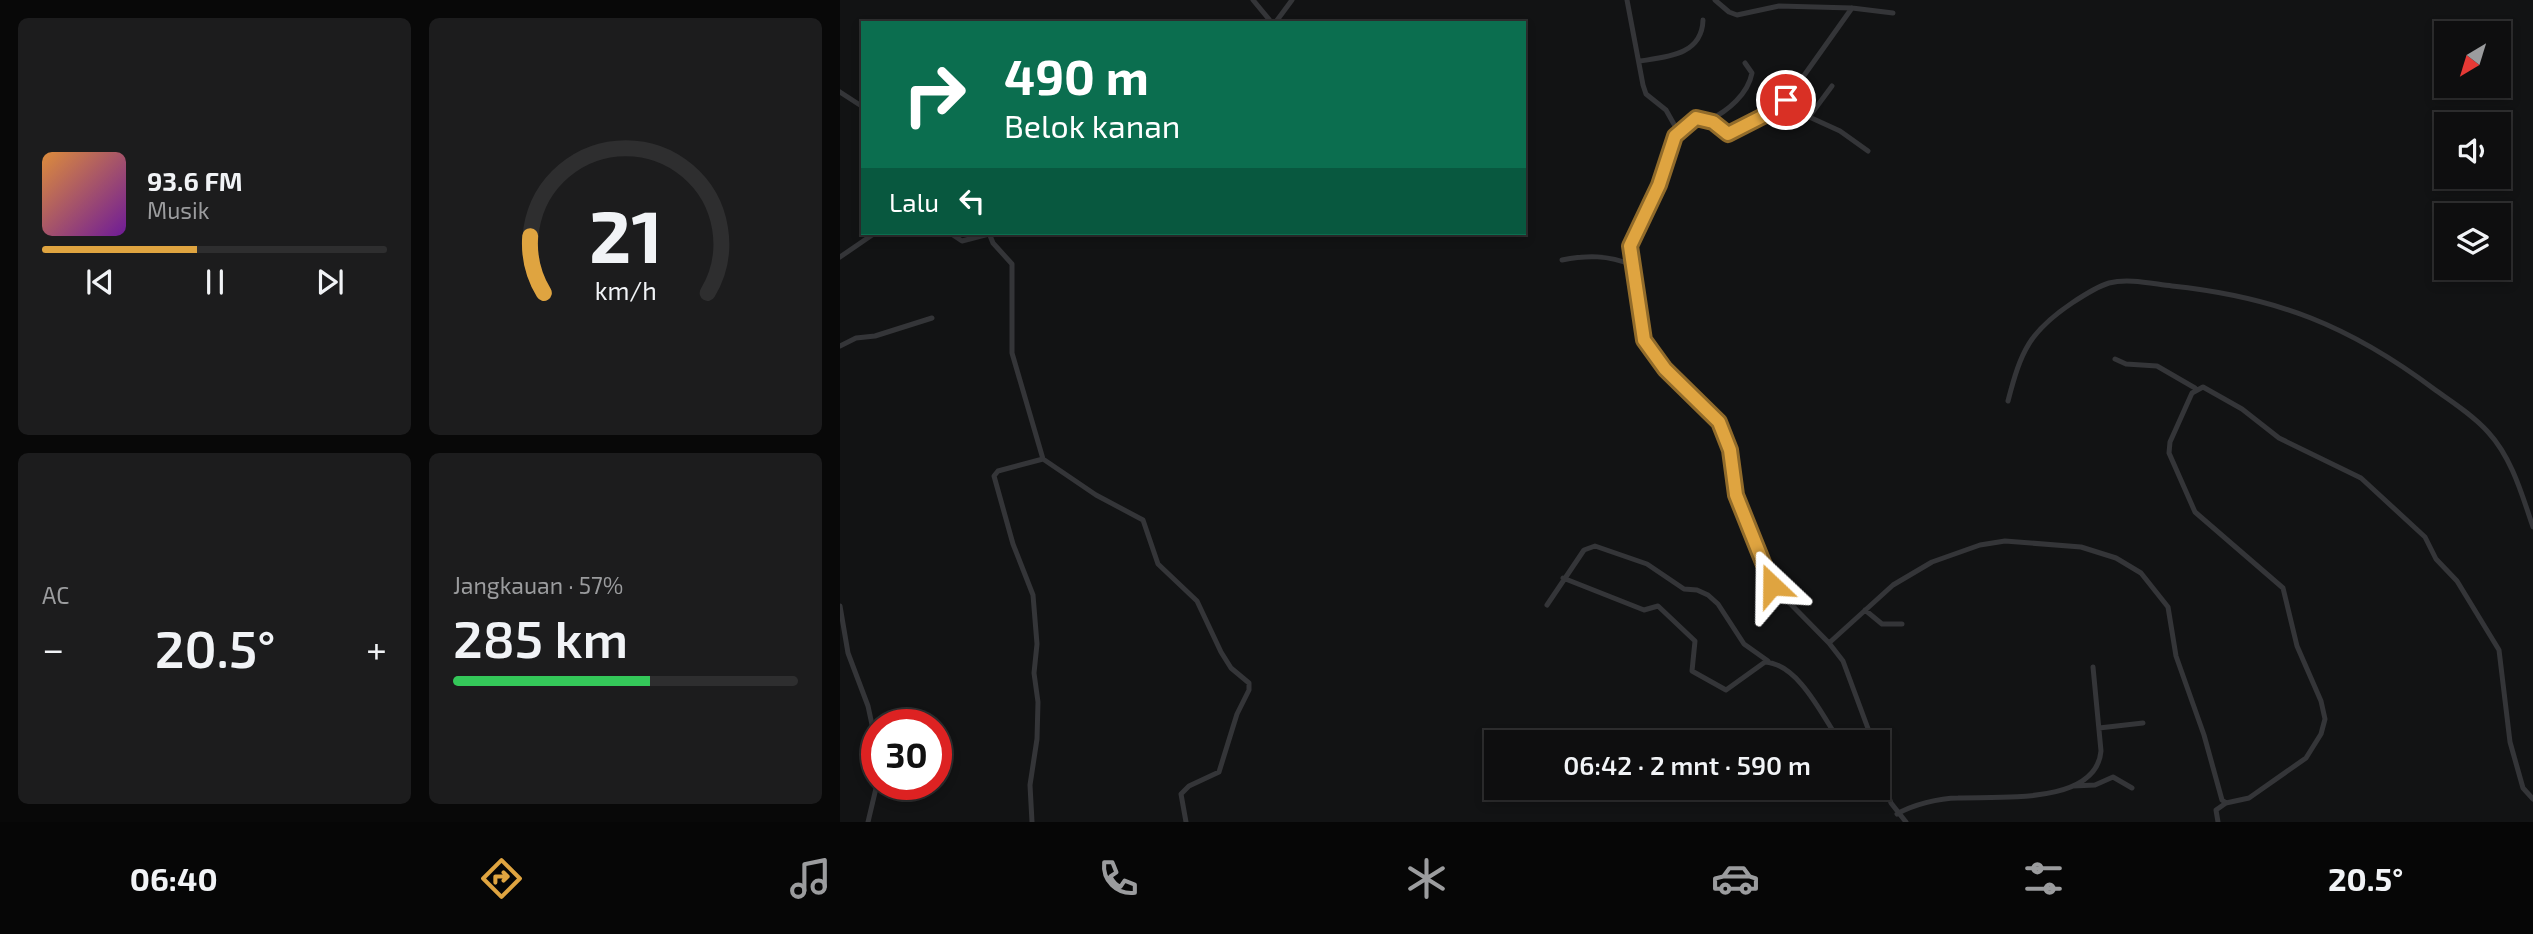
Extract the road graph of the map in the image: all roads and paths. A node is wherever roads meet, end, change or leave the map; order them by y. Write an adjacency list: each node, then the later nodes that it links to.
1 (1253, 0): 8 (street)
2 (1292, 0): 9 (street)
3 (1627, 0): 10 (street)
4 (1715, 0): 5 (street)
5 (1852, 8): 6 (street); 14 (street)
6 (1893, 13)
7 (1703, 20): 10 (street)
8 (1271, 21)
9 (1275, 21)
10 (1640, 61): 18 (street)
11 (1745, 64): 17 (street)
12 (1832, 86): 16 (street)
13 (840, 92): 15 (street)
14 (1783, 105): 16 (street); 17 (street)
15 (861, 106)
16 (1808, 117): 19 (street)
17 (1709, 120): 18 (street)
18 (1675, 136): 26 (street)
19 (1868, 151)
20 (872, 235): 24 (street)
21 (953, 235): 22 (street)
22 (982, 235)
23 (990, 235): 32 (street)
24 (840, 257)
25 (1562, 260): 26 (street)
26 (1632, 265): 39 (street)
27 (932, 318): 28 (street)
28 (840, 346)
29 (2115, 359): 30 (street)
30 (2195, 388): 50 (street); 52 (street)
31 (2008, 401): 33 (street)
32 (1043, 459): 55 (street); 56 (street)
33 (2533, 527)
34 (1563, 578): 35 (street); 40 (street); 40 (street)
35 (1547, 605)
36 (840, 606): 42 (street)
37 (1865, 610): 38 (street); 39 (street); 52 (street)
38 (1902, 624)
39 (1829, 643): 46 (street)
40 (1771, 662): 45 (street)
41 (2093, 667): 44 (street)
42 (869, 709)
43 (2143, 723): 44 (street)
44 (2099, 728): 47 (street)
45 (1832, 730)
46 (1869, 730)
47 (2070, 786): 48 (street); 53 (street)
48 (2132, 788)
49 (1890, 797): 53 (street)
50 (2533, 799)
51 (873, 800): 54 (street)
52 (2226, 803): 58 (street)
53 (1897, 814): 57 (street)
54 (868, 822)
55 (1032, 822)
56 (1186, 822)
57 (1906, 822)
58 (2218, 822)

